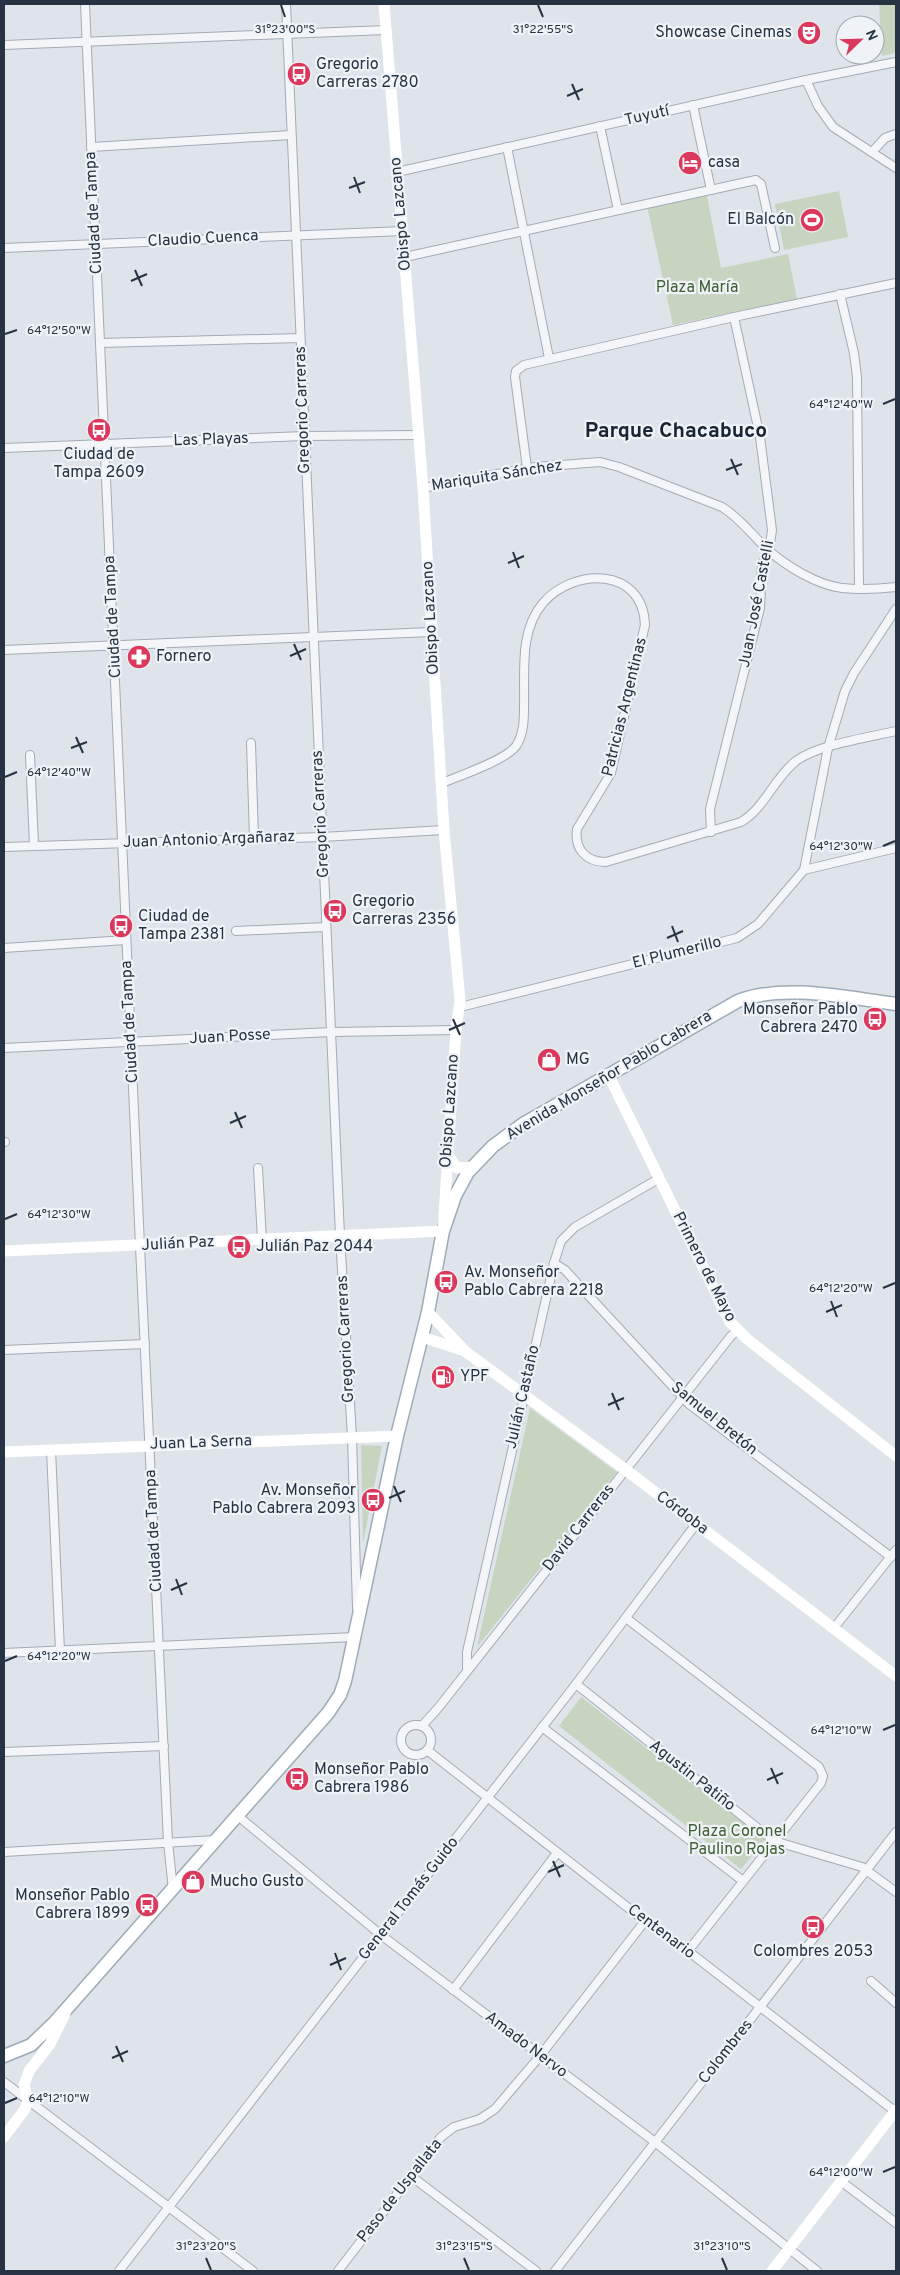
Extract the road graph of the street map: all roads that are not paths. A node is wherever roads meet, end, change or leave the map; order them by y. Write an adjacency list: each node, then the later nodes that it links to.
1 (86, 4): 6 (street, Ciudad de Tampa)
2 (286, 4): 5 (street, Gregorio Carreras)
3 (384, 4): 4 (main road, Obispo Lazcano)
4 (386, 30): 5 (street); 18 (main road, Obispo Lazcano)
5 (288, 34): 6 (street); 13 (street, Gregorio Carreras)
6 (87, 42): 7 (street); 14 (street, Ciudad de Tampa)
7 (4, 46)
8 (896, 62): 9 (street, Tuyutí)
9 (806, 80): 10 (street, Tuyutí); 16 (street)
10 (693, 106): 11 (street, Tuyutí); 19 (street)
11 (600, 126): 15 (street, Tuyutí); 20 (street)
12 (896, 134): 16 (street)
13 (291, 136): 14 (street); 23 (street, Gregorio Carreras)
14 (91, 147): 24 (street, Ciudad de Tampa)
15 (507, 147): 18 (street, Tuyutí); 21 (street)
16 (872, 152): 17 (street)
17 (896, 168)
18 (397, 172): 22 (main road, Obispo Lazcano)
19 (711, 190): 20 (street); 26 (street)
20 (618, 210): 21 (street)
21 (523, 230): 27 (street); 33 (street)
22 (403, 231): 23 (street, Claudio Cuenca); 27 (main road, Obispo Lazcano)
23 (296, 234): 24 (street, Claudio Cuenca); 31 (street, Gregorio Carreras)
24 (96, 244): 25 (street, Claudio Cuenca); 32 (street, Ciudad de Tampa)
25 (4, 248)
26 (775, 248)
27 (405, 257): 34 (main road, Obispo Lazcano)
28 (896, 283): 29 (street)
29 (840, 294): 30 (street); 42 (street)
30 (734, 316): 33 (street); 40 (street, Juan José Castelli)
31 (300, 338): 32 (street); 35 (street, Gregorio Carreras)
32 (100, 343): 36 (street, Ciudad de Tampa)
33 (549, 358): 38 (street)
34 (418, 435): 35 (street, Las Playas); 39 (main road, Obispo Lazcano)
35 (304, 436): 36 (street, Las Playas); 45 (street, Gregorio Carreras)
36 (104, 445): 37 (street, Las Playas); 46 (street, Ciudad de Tampa)
37 (4, 448)
38 (527, 468): 39 (street, Mariquita Sánchez); 40 (street, Mariquita Sánchez)
39 (423, 488): 44 (main road, Obispo Lazcano)
40 (767, 550): 42 (street, Mariquita Sánchez); 54 (street, Juan José Castelli)
41 (896, 587): 42 (street, Mariquita Sánchez)
42 (859, 588)
43 (896, 609): 50 (street)
44 (431, 632): 45 (street); 52 (main road, Obispo Lazcano)
45 (314, 637): 46 (street); 55 (street, Gregorio Carreras)
46 (114, 645): 47 (street); 57 (street, Ciudad de Tampa)
47 (4, 650)
48 (896, 731): 50 (street, Patricias Argentinas)
49 (250, 743): 56 (street)
50 (828, 748): 54 (street, Patricias Argentinas); 61 (street)
51 (30, 755): 58 (street)
52 (442, 783): 53 (main road, Obispo Lazcano); 54 (street, Patricias Argentinas)
53 (444, 830): 55 (street, Juan Antonio Argañaraz); 67 (main road, Obispo Lazcano)
54 (711, 832)
55 (322, 836): 56 (street, Juan Antonio Argañaraz); 62 (street, Gregorio Carreras)
56 (254, 838): 57 (street, Juan Antonio Argañaraz)
57 (122, 843): 58 (street, Juan Antonio Argañaraz); 64 (street, Ciudad de Tampa)
58 (34, 845): 59 (street, Juan Antonio Argañaraz)
59 (4, 847)
60 (896, 848): 61 (street)
61 (804, 870): 67 (street, El Plumerillo)
62 (326, 927): 63 (street); 69 (street, Gregorio Carreras)
63 (236, 931)
64 (126, 940): 65 (street); 70 (street, Ciudad de Tampa)
65 (4, 948)
66 (896, 1004): 72 (main road, Avenida Monseñor Pablo Cabrera)
67 (460, 1007): 68 (main road, Obispo Lazcano)
68 (456, 1030): 69 (street, Juan Posse); 73 (main road, Obispo Lazcano)
69 (331, 1032): 70 (street, Juan Posse); 78 (street, Gregorio Carreras)
70 (132, 1042): 71 (street, Juan Posse); 80 (street, Ciudad de Tampa)
71 (4, 1048)
72 (608, 1074): 74 (main road, Avenida Monseñor Pablo Cabrera); 76 (main road, Primero de Mayo)
73 (447, 1154): 74 (main road); 77 (main road, Obispo Lazcano)
74 (473, 1167): 77 (main road, Avenida Monseñor Pablo Cabrera)
75 (258, 1168): 79 (street)
76 (660, 1178): 82 (street, Julián Castaño); 84 (main road, Primero de Mayo)
77 (443, 1231): 78 (main road, Julián Paz); 83 (main road, Avenida Monseñor Pablo Cabrera)
78 (340, 1236): 79 (main road, Julián Paz); 92 (street, Gregorio Carreras)
79 (262, 1240): 80 (main road, Julián Paz)
80 (140, 1246): 81 (main road, Julián Paz); 86 (street, Ciudad de Tampa)
81 (4, 1251)
82 (554, 1263): 89 (street, Julián Castaño); 90 (street, Samuel Bretón)
83 (428, 1312): 85 (main road, Avenida Monseñor Pablo Cabrera); 88 (main road, Córdoba)
84 (737, 1331): 90 (street, David Carreras); 96 (main road, Primero de Mayo)
85 (422, 1337): 88 (main road, Córdoba); 91 (main road, Avenida Monseñor Pablo Cabrera)
86 (145, 1344): 87 (street); 93 (street, Ciudad de Tampa)
87 (4, 1350)
88 (466, 1352): 89 (main road, Córdoba)
89 (524, 1393): 97 (main road, Córdoba); 107 (street, Julián Castaño)
90 (682, 1397): 97 (street, David Carreras); 100 (street, Samuel Bretón)
91 (398, 1436): 92 (main road, Juan La Serna); 103 (main road, Avenida Monseñor Pablo Cabrera)
92 (352, 1437): 93 (main road, Juan La Serna); 103 (street, Gregorio Carreras)
93 (150, 1445): 94 (main road, Juan La Serna); 104 (street, Ciudad de Tampa)
94 (51, 1450): 95 (main road, Juan La Serna); 105 (street)
95 (4, 1452)
96 (896, 1456)
97 (626, 1470): 98 (main road, Córdoba); 107 (street, David Carreras)
98 (696, 1524): 101 (street, General Tomás Guido); 102 (main road, Córdoba)
99 (896, 1550): 100 (street)
100 (891, 1557): 102 (street)
101 (626, 1618): 109 (street, General Tomás Guido); 119 (street)
102 (834, 1628): 108 (main road, Córdoba)
103 (356, 1631): 104 (street); 116 (main road, Avenida Monseñor Pablo Cabrera)
104 (160, 1646): 105 (street); 112 (street, Ciudad de Tampa)
105 (60, 1651): 106 (street)
106 (4, 1653)
107 (467, 1670): 110 (street, David Carreras)
108 (896, 1676)
109 (576, 1684): 111 (street, General Tomás Guido); 119 (street, Agustin Patiño)
110 (422, 1726): 113 (street); 113 (street)
111 (542, 1727): 115 (street, General Tomás Guido); 124 (street)
112 (164, 1746): 114 (street); 120 (street, Ciudad de Tampa)
113 (427, 1750): 115 (street, Centenario)
114 (4, 1752)
115 (488, 1796): 122 (street, Centenario); 128 (street, General Tomás Guido)
116 (238, 1816): 118 (main road, Avenida Monseñor Pablo Cabrera); 128 (street, Amado Nervo)
117 (896, 1832): 123 (street, Colombres)
118 (217, 1840): 120 (street); 125 (main road, Avenida Monseñor Pablo Cabrera)
119 (774, 1841): 123 (street, Agustin Patiño); 124 (street)
120 (168, 1842): 121 (street); 125 (street, Ciudad de Tampa)
121 (4, 1852)
122 (557, 1852): 127 (street, Centenario); 131 (street)
123 (868, 1870): 126 (street, Agustin Patiño); 134 (street, Colombres)
124 (743, 1881): 129 (street)
125 (173, 1890): 132 (main road, Avenida Monseñor Pablo Cabrera)
126 (896, 1892)
127 (645, 1921): 129 (street, Centenario); 136 (street, Paso de Uspallata)
128 (382, 1935): 131 (street, Amado Nervo); 144 (street, General Tomás Guido)
129 (688, 1951): 134 (street, Centenario)
130 (871, 1981): 133 (street)
131 (453, 1990): 136 (street, Amado Nervo)
132 (72, 2002): 135 (main road, Avenida Monseñor Pablo Cabrera); 138 (main road)
133 (896, 2003)
134 (760, 2008): 139 (street, Centenario); 141 (street, Colombres)
135 (4, 2056)
136 (540, 2056): 141 (street, Amado Nervo); 142 (street, Paso de Uspallata)
137 (4, 2082): 138 (street)
138 (28, 2101): 140 (main road); 144 (street)
139 (896, 2111): 143 (main road)
140 (4, 2137)
141 (655, 2142): 146 (street, Amado Nervo); 151 (street, Colombres)
142 (411, 2176): 149 (street, Paso de Uspallata); 150 (street)
143 (842, 2182): 145 (street); 146 (main road)
144 (168, 2206): 147 (street, General Tomás Guido); 148 (street)
145 (896, 2223)
146 (789, 2250): 152 (main road); 153 (street, Amado Nervo)
147 (119, 2271)
148 (253, 2271)
149 (338, 2271)
150 (536, 2271)
151 (555, 2271)
152 (772, 2271)
153 (817, 2271)

